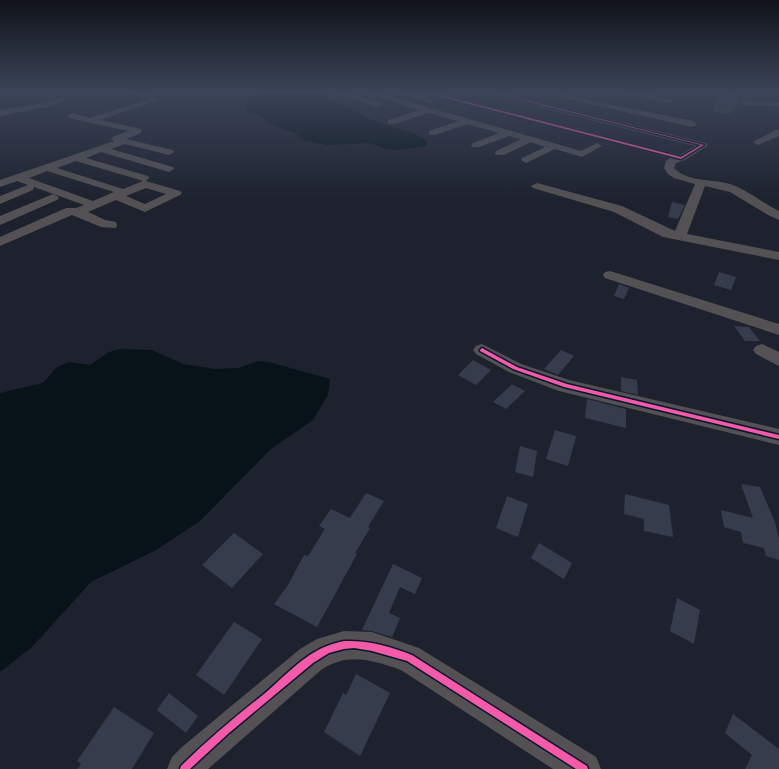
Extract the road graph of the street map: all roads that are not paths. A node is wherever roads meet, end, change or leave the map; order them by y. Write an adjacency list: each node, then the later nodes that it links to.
1 (124, 128): 15 (street)
2 (446, 128): 13 (street)
3 (483, 128): 10 (street)
4 (490, 128): 11 (street)
5 (516, 128): 11 (street)
6 (527, 128): 20 (street)
7 (566, 128): 18 (street)
8 (605, 128): 22 (street)
9 (636, 128): 22 (street)
10 (474, 131)
11 (506, 132): 14 (street); 17 (street)
12 (779, 132): 16 (street)
13 (432, 133)
14 (530, 139): 19 (street); 24 (street)
15 (124, 140): 21 (street); 23 (street)
16 (758, 142)
17 (476, 145)
18 (632, 145): 20 (street); 26 (street)
19 (554, 146): 20 (street); 27 (street)
20 (597, 146)
21 (101, 149): 25 (street); 29 (street)
22 (695, 150): 26 (street)
23 (169, 152)
24 (500, 153)
25 (76, 158): 28 (street); 30 (street)
26 (681, 158): 32 (street)
27 (526, 160)
28 (47, 168): 38 (street); 40 (street)
29 (169, 169)
30 (144, 178)
31 (12, 180): 33 (street)
32 (701, 182): 42 (street); 46 (street)
33 (0, 184)
34 (537, 186): 46 (street)
35 (29, 188): 37 (street)
36 (53, 198): 41 (street)
37 (0, 200)
38 (88, 202)
39 (0, 206): 41 (street)
40 (77, 212): 44 (street); 45 (street)
41 (18, 213): 43 (street); 44 (street)
42 (779, 216)
43 (0, 221)
44 (42, 223): 47 (street)
45 (111, 225)
46 (679, 237): 48 (street)
47 (0, 242)
48 (779, 256)
49 (610, 275): 50 (street)
50 (779, 330)
51 (482, 350): 54 (street)
52 (762, 350): 53 (street)
53 (779, 360)
54 (779, 437)
55 (184, 769): 56 (street)
56 (584, 769)

